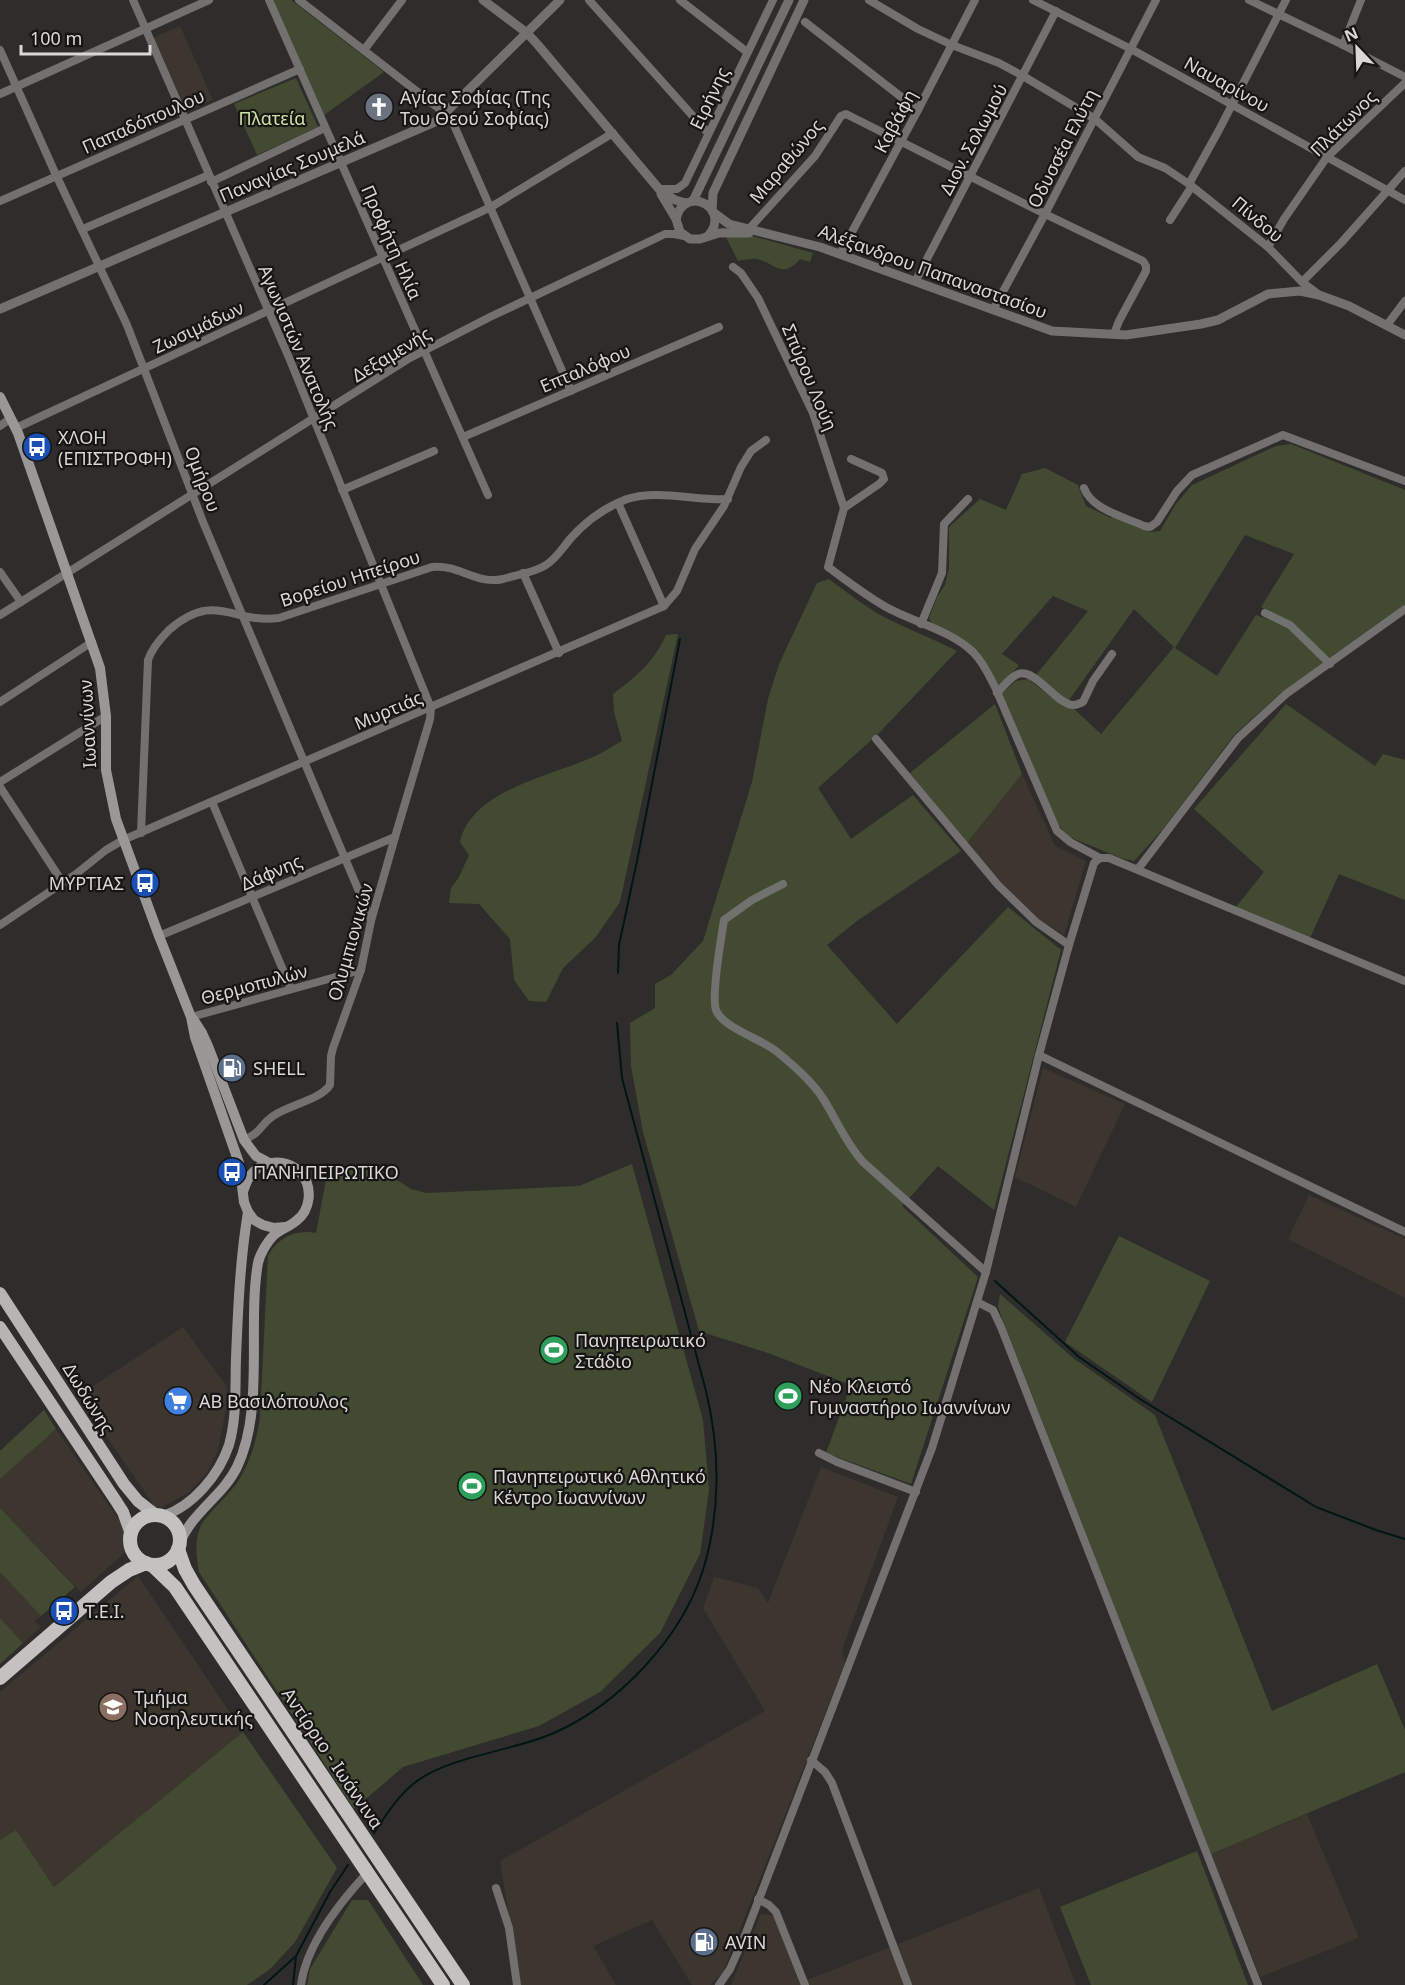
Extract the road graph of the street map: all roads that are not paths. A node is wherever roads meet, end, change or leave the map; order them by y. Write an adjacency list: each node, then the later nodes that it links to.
1 (133, 0): 24 (street, Αγωνιστών Ανατολής)
2 (209, 0): 24 (street)
3 (269, 0): 32 (street, Προφήτη Ηλία)
4 (298, 0): 30 (street)
5 (402, 0): 30 (street)
6 (484, 0): 25 (street)
7 (560, 0): 25 (street, Παναγίας Σουμελά)
8 (589, 0): 45 (street)
9 (680, 0): 31 (street)
10 (789, 0): 58 (street)
11 (804, 0): 61 (street)
12 (869, 0): 20 (street, Πίνδου)
13 (975, 0): 26 (street, Καβάφη)
14 (1033, 0): 21 (street, Ναυαρίνου)
15 (1156, 0): 28 (street, Οδυσσέα Ελύτη)
16 (1249, 0): 22 (street)
17 (1286, 0): 22 (street)
18 (1361, 0): 27 (street)
19 (771, 1): 31 (street, Ειρήνης)
20 (879, 3): 26 (street, Πίνδου)
21 (1056, 11): 28 (street, Ναυαρίνου); 33 (street, Διον. Σολωμού)
22 (1279, 15): 27 (street); 38 (street)
23 (805, 22): 39 (street)
24 (146, 28): 36 (street); 41 (street, Αγωνιστών Ανατολής)
25 (527, 33): 40 (street, Παναγίας Σουμελά); 44 (street)
26 (952, 45): 33 (street, Πίνδου); 39 (street, Καβάφη)
27 (1343, 45): 34 (street)
28 (1131, 49): 38 (street, Ναυαρίνου); 42 (street, Οδυσσέα Ελύτη)
29 (0, 50): 36 (street, Ομήρου)
30 (364, 50): 40 (street)
31 (747, 52): 45 (street, Ειρήνης)
32 (300, 69): 41 (street, Παπαδόπουλου); 43 (street, Προφήτη Ηλία)
33 (1023, 76): 42 (street, Πίνδου); 51 (street, Διον. Σολωμού)
34 (1405, 77)
35 (1405, 83): 47 (street, Πλάτωνος)
36 (16, 87): 37 (street); 50 (street, Ομήρου)
37 (0, 94)
38 (1232, 104): 47 (street, Ναυαρίνου); 53 (street)
39 (918, 110): 46 (street, Καβάφη)
40 (446, 114): 48 (street, Παναγίας Σουμελά); 59 (street)
41 (184, 119): 50 (street, Παπαδόπουλου); 52 (street, Αγωνιστών Ανατολής)
42 (1095, 119): 53 (street, Πίνδου); 62 (street, Οδυσσέα Ελύτη)
43 (325, 128): 48 (street, Προφήτη Ηλία); 52 (street)
44 (613, 133): 54 (street); 59 (street, Ζωσιμάδων)
45 (708, 133): 54 (street, Ειρήνης)
46 (902, 141): 51 (street); 66 (street, Μαραθώνος); 71 (street, Καβάφη)
47 (1327, 157): 55 (street, Ναυαρίνου); 70 (street, Πλάτωνος)
48 (340, 163): 60 (street, Παναγίας Σουμελά); 72 (street, Προφήτη Ηλία)
49 (1405, 171): 55 (street)
50 (56, 176): 57 (street, Παπαδόπουλου); 65 (street, Ομήρου)
51 (970, 177): 62 (street); 75 (street, Διον. Σολωμού)
52 (210, 179): 60 (street, Αγωνιστών Ανατολής); 65 (street)
53 (1190, 185): 64 (street); 70 (street, Πίνδου)
54 (659, 189): 58 (street); 63 (street)
55 (1389, 191): 56 (street, Ναυαρίνου); 76 (street)
56 (1405, 200)
57 (0, 201)
58 (690, 202): 61 (street); 63 (street)
59 (490, 207): 72 (street, Ζωσιμάδων); 78 (street)
60 (224, 212): 73 (street, Παναγίας Σουμελά); 81 (street, Αγωνιστών Ανατολής)
61 (713, 212): 66 (street, Αλέξανδρου Παπαναστασίου); 69 (street)
62 (1045, 214): 82 (street, Οδυσσέα Ελύτη); 85 (street)
63 (676, 219): 68 (street)
64 (1170, 220)
65 (83, 229): 73 (street, Ομήρου)
66 (749, 230): 67 (street, Αλέξανδρου Παπαναστασίου)
67 (760, 232): 69 (street); 71 (street, Αλέξανδρου Παπαναστασίου)
68 (684, 236): 69 (street); 78 (street, Δεξαμενής)
69 (708, 236)
70 (1268, 247): 76 (street, Πίνδου)
71 (840, 254): 75 (street, Αλέξανδρου Παπαναστασίου)
72 (382, 257): 81 (street, Ζωσιμάδων); 87 (street, Προφήτη Ηλία)
73 (100, 266): 80 (street, Παναγίας Σουμελά); 88 (street, Ομήρου)
74 (733, 267): 106 (street, Σπύρου Λούη)
75 (916, 280): 82 (street, Αλέξανδρου Παπαναστασίου)
76 (1302, 282): 77 (street, Πίνδου)
77 (1319, 295): 83 (street, Πίνδου); 85 (street, Αλέξανδρου Παπαναστασίου)
78 (530, 298): 87 (street, Δεξαμενής); 89 (street)
79 (1405, 301): 83 (street)
80 (0, 309)
81 (268, 310): 88 (street, Ζωσιμάδων); 91 (street, Αγωνιστών Ανατολής)
82 (993, 310): 85 (street, Αλέξανδρου Παπαναστασίου)
83 (1387, 325): 86 (street, Πίνδου)
84 (719, 327): 89 (street, Επταλόφου)
85 (1114, 334)
86 (1405, 335)
87 (424, 350): 91 (street, Δεξαμενής); 94 (street, Προφήτη Ηλία)
88 (144, 368): 92 (street, Ζωσιμάδων); 101 (street, Ομήρου)
89 (571, 391): 94 (street, Επταλόφου)
90 (0, 397): 92 (main road, Ιωαννίνων)
91 (314, 418): 100 (street, Αγωνιστών Ανατολής); 101 (street, Δεξαμενής)
92 (13, 423): 93 (street, Ζωσιμάδων); 108 (main road, Ιωαννίνων)
93 (0, 426)
94 (463, 437): 102 (street, Προφήτη Ηλία)
95 (766, 440): 103 (street)
96 (434, 451): 100 (street)
97 (851, 459): 106 (street)
98 (1405, 481): 99 (street)
99 (1084, 488)
100 (342, 490): 110 (street, Αγωνιστών Ανατολής)
101 (192, 494): 108 (street, Δεξαμενής); 116 (street, Ομήρου)
102 (488, 495)
103 (728, 499): 105 (street, Βορείου Ηπείρου); 112 (street)
104 (968, 499): 117 (street)
105 (618, 503): 109 (street, Βορείου Ηπείρου); 112 (street)
106 (844, 508): 117 (street)
107 (0, 572): 111 (street)
108 (68, 573): 111 (street, Δεξαμενής); 118 (main road, Ιωαννίνων)
109 (523, 573): 110 (street, Βορείου Ηπείρου); 119 (street)
110 (380, 585): 116 (street, Βορείου Ηπείρου); 124 (street, Αγωνιστών Ανατολής)
111 (21, 602): 115 (street, Δεξαμενής)
112 (664, 606): 119 (street, Μυρτιάς)
113 (1405, 609): 121 (street)
114 (1265, 612): 121 (street)
115 (0, 615)
116 (241, 615): 127 (street, Ομήρου); 130 (street, Βορείου Ηπείρου)
117 (921, 624): 122 (street)
118 (92, 642): 123 (street); 125 (main road, Ιωαννίνων)
119 (559, 653): 124 (street, Μυρτιάς)
120 (1112, 654): 122 (street)
121 (1330, 664): 135 (street)
122 (997, 693): 134 (street)
123 (0, 702)
124 (431, 708): 127 (street, Μυρτιάς); 131 (street, Ολυμπιονικών)
125 (106, 716): 128 (street); 132 (main road, Ιωαννίνων)
126 (876, 739): 142 (street)
127 (304, 762): 129 (street, Μυρτιάς); 133 (street, Ομήρου)
128 (0, 784): 136 (street)
129 (212, 802): 130 (street, Μυρτιάς); 138 (street)
130 (141, 833): 132 (street, Μυρτιάς)
131 (395, 837): 133 (street, Δάφνης); 139 (street, Ολυμπιονικών)
132 (123, 840): 136 (street, Μυρτιάς); 141 (main road, Ιωαννίνων)
133 (345, 858): 138 (street, Δάφνης); 139 (street, Ομήρου)
134 (1100, 858): 135 (street); 142 (street)
135 (1138, 869): 144 (street)
136 (63, 883): 140 (street, Μυρτιάς)
137 (783, 884): 154 (street)
138 (252, 896): 141 (street, Δάφνης); 145 (street)
139 (372, 921): 143 (street, Ολυμπιονικών)
140 (0, 926)
141 (159, 936): 146 (main road, Ιωαννίνων)
142 (1069, 945): 147 (street)
143 (360, 970): 145 (street, Θερμοπυλών); 148 (street, Ολυμπιονικών)
144 (1405, 981)
145 (291, 989): 146 (street, Θερμοπυλών)
146 (190, 1017): 148 (main road); 150 (main road)
147 (1040, 1055): 153 (street); 154 (street)
148 (244, 1140): 149 (main road)
149 (269, 1163): 150 (main road); 152 (main road)
150 (243, 1192): 151 (main road)
151 (248, 1212): 152 (main road); 160 (main road)
152 (285, 1227): 162 (main road)
153 (1405, 1232)
154 (986, 1272): 156 (street)
155 (0, 1293): 160 (main road, Δωδώνης)
156 (977, 1302): 159 (street); 177 (street)
157 (0, 1327): 161 (main road, Δωδώνης)
158 (819, 1453): 159 (street)
159 (916, 1492): 166 (street)
160 (159, 1516): 161 (highway); 162 (highway)
161 (131, 1539): 163 (highway); 164 (highway)
162 (179, 1546): 163 (highway); 172 (highway, Αντίρριο - Ιωάννινα)
163 (149, 1564): 164 (highway); 167 (highway, Αντίρριο - Ιωάννινα)
164 (111, 1582): 165 (highway)
165 (0, 1678)
166 (811, 1760): 169 (street); 176 (street)
167 (368, 1872): 170 (street); 171 (highway, Αντίρριο - Ιωάννινα)
168 (496, 1888): 173 (street)
169 (758, 1899): 174 (street); 175 (street)
170 (300, 1985)
171 (443, 1985)
172 (463, 1985)
173 (517, 1985)
174 (718, 1985)
175 (805, 1985)
176 (908, 1985)
177 (1258, 1985)

